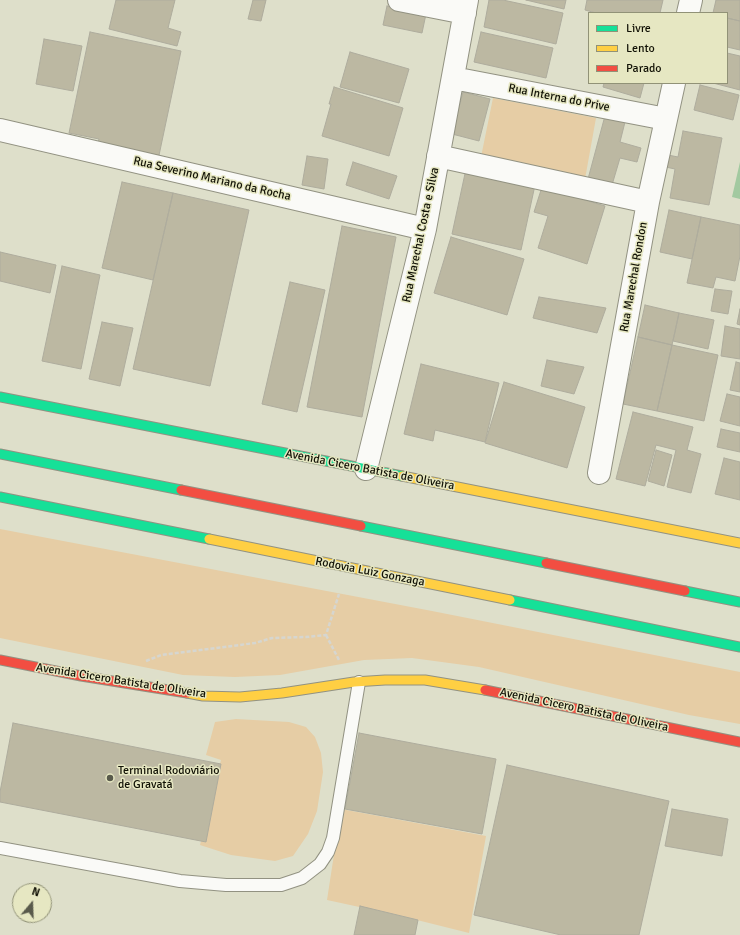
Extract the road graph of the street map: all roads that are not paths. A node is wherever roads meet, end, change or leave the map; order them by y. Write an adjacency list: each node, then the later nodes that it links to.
1 (399, 0): 3 (street)
2 (691, 0): 4 (street)
3 (466, 6): 5 (street, Rua Marechal Costa e Silva)
4 (688, 12)
5 (453, 78): 7 (street, Rua Interna do Prive); 9 (street, Rua Marechal Costa e Silva)
6 (674, 84): 7 (street, Rua Marechal Rondon)
7 (666, 119): 10 (street, Rua Marechal Rondon)
8 (0, 130): 11 (street, Rua Severino Mariano da Rocha)
9 (438, 156): 10 (street); 11 (street, Rua Marechal Costa e Silva)
10 (648, 202): 15 (street, Rua Marechal Rondon)
11 (425, 228): 14 (street, Rua Marechal Costa e Silva)
12 (0, 397): 14 (main road, Avenida Cicero Batista de Oliveira)
13 (0, 454): 18 (main road)
14 (366, 469): 17 (main road, Avenida Cicero Batista de Oliveira)
15 (599, 473)
16 (0, 497): 19 (main road, Rodovia Luiz Gonzaga)
17 (740, 543)
18 (740, 602)
19 (740, 646)
20 (0, 660): 21 (main road, Avenida Cicero Batista de Oliveira)
21 (359, 682): 22 (main road, Avenida Cicero Batista de Oliveira); 23 (lane)
22 (740, 742)
23 (0, 848)

